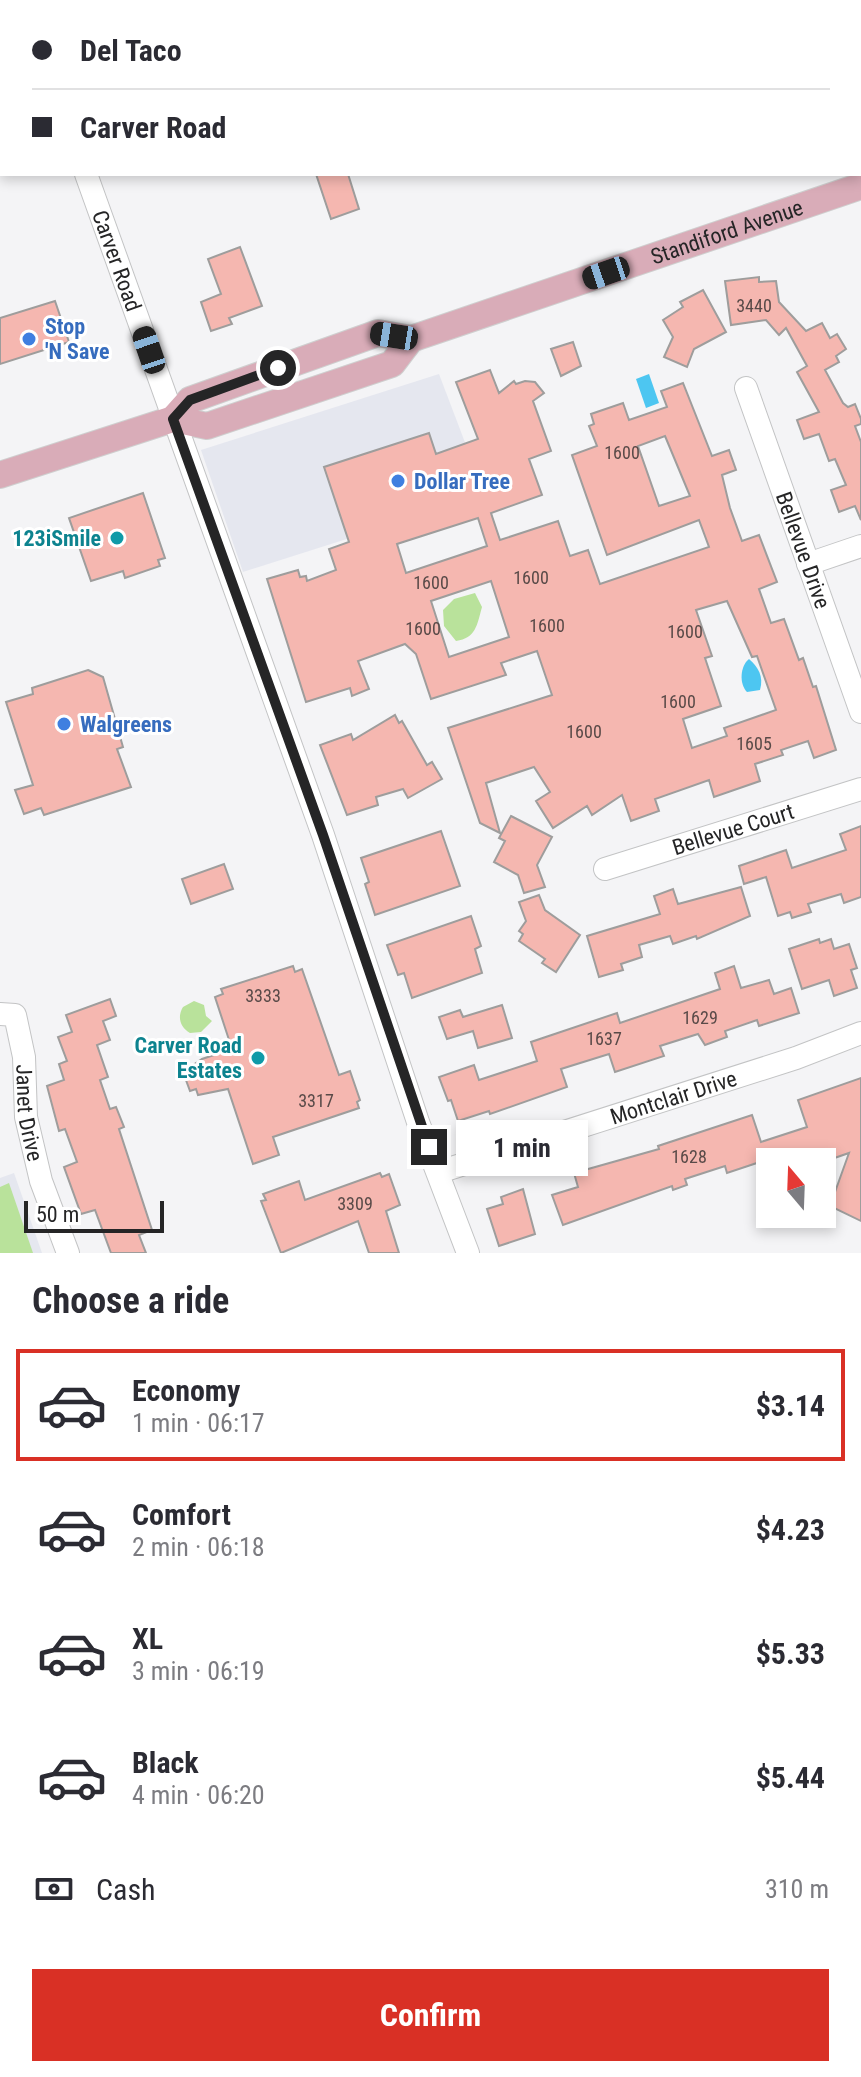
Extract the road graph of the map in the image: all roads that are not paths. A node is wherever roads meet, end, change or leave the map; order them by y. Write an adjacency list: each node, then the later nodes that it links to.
1 (87, 176): 4 (street, Carver Road)
2 (861, 186): 4 (main road, Standiford Avenue)
3 (746, 388): 7 (street, Bellevue Drive)
4 (173, 419): 5 (main road, Standiford Avenue); 13 (street, Carver Road)
5 (0, 475)
6 (861, 546): 7 (street)
7 (808, 564): 8 (street, Bellevue Drive)
8 (861, 712)
9 (861, 789): 10 (street, Bellevue Court)
10 (605, 869)
11 (7, 1014): 14 (street, Janet Drive)
12 (861, 1033): 13 (street, Montclair Drive)
13 (439, 1172): 15 (street, Carver Road)
14 (68, 1253)
15 (468, 1253)

